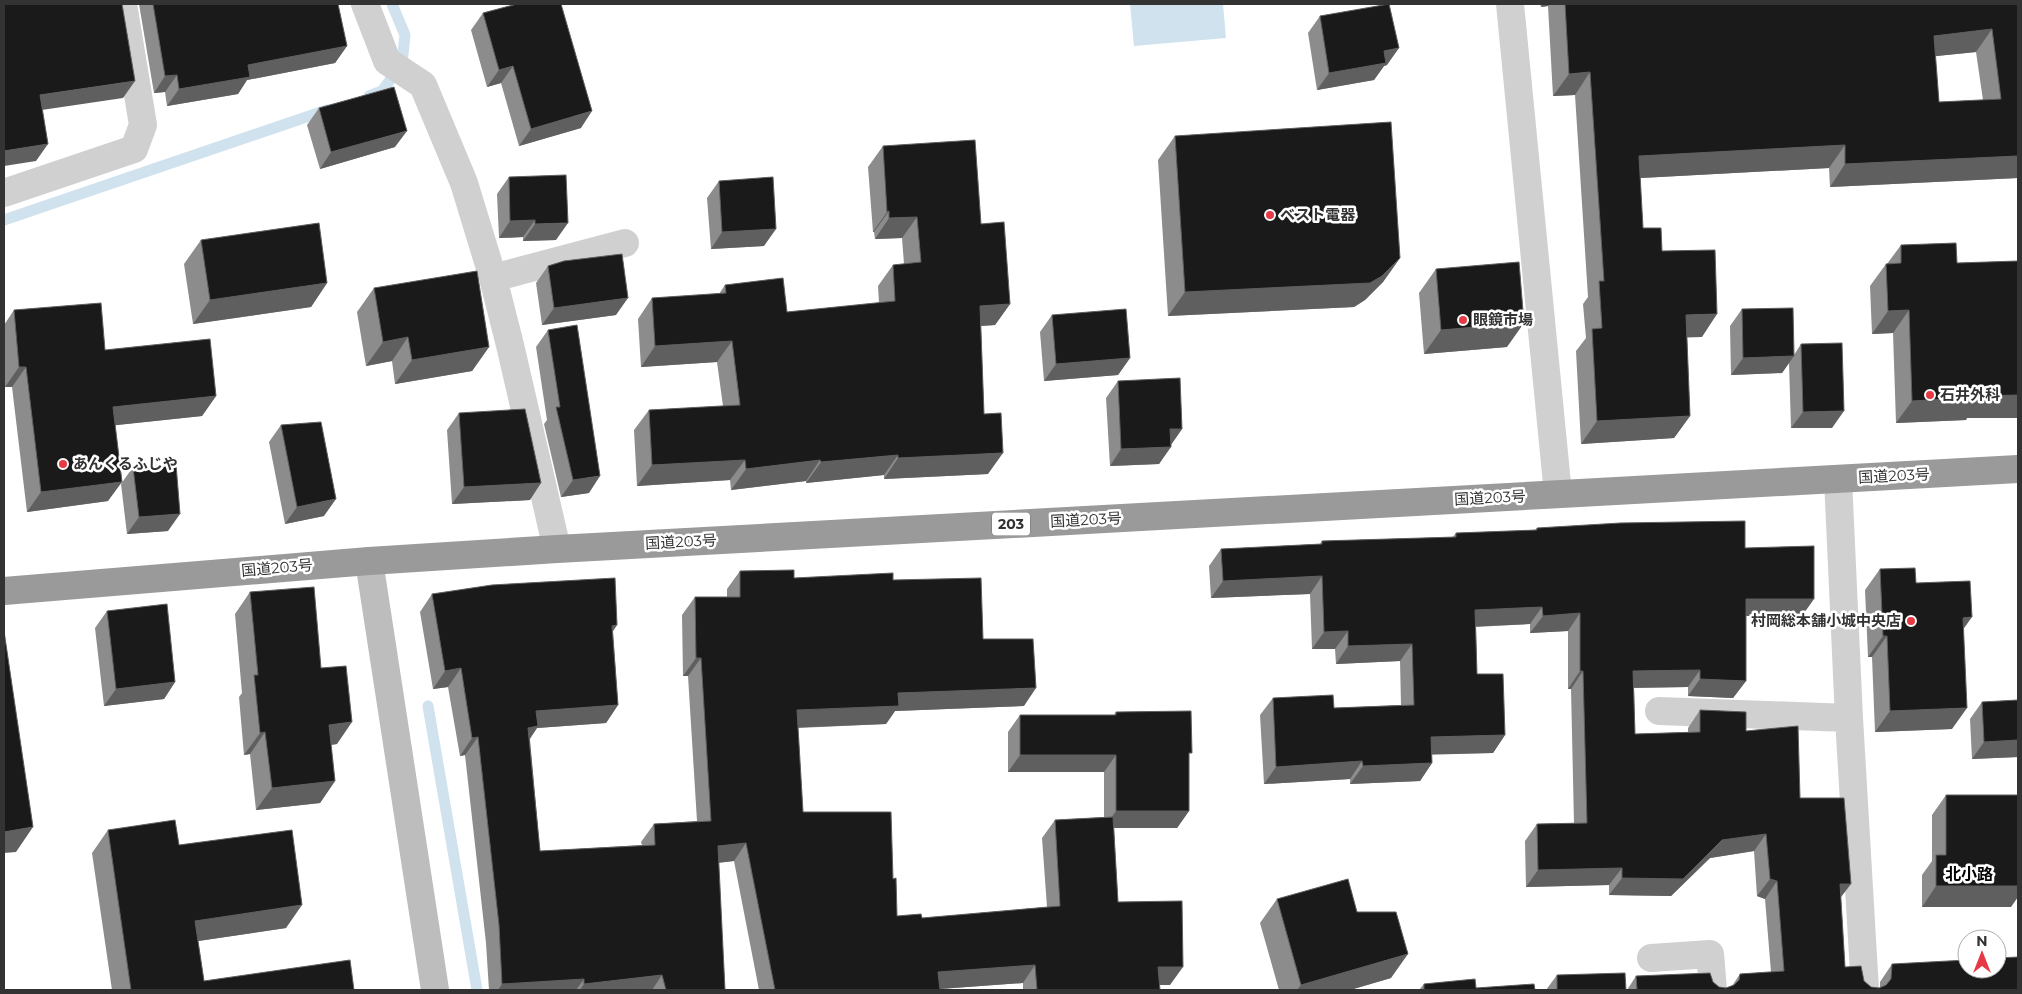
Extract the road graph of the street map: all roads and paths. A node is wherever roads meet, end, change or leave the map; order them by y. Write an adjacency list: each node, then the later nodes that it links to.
1 (123, 4): 4 (street)
2 (365, 4): 6 (street)
3 (1510, 4): 9 (street)
4 (4, 193)
5 (625, 243): 6 (street)
6 (493, 278): 10 (street)
7 (2018, 469): 8 (highway, 国道203号 / 203)
8 (1838, 479): 9 (highway, 国道203号 / 203); 14 (street)
9 (1558, 494): 10 (highway, 国道203号 / 203)
10 (557, 549): 11 (highway, 国道203号 / 203)
11 (369, 561): 12 (highway, 国道203号 / 203); 16 (street)
12 (4, 590)
13 (1659, 711): 14 (street)
14 (1849, 718): 18 (street)
15 (1651, 958): 17 (street)
16 (435, 990)
17 (1713, 990)
18 (1865, 990)

